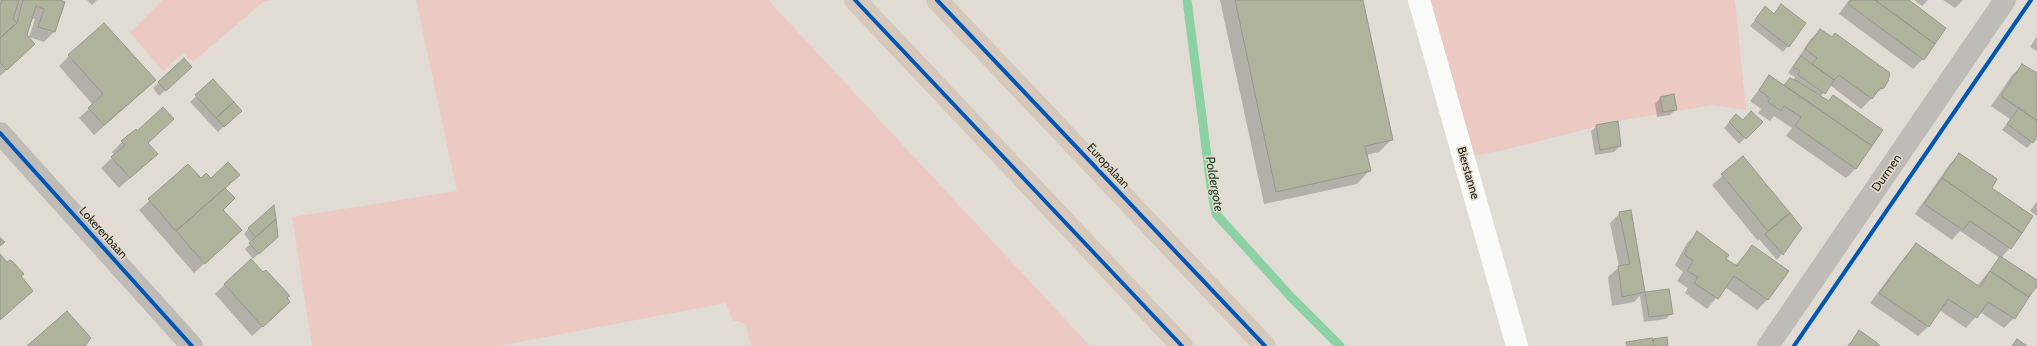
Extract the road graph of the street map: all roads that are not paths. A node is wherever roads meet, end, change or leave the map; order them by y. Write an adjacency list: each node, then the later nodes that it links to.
1 (855, 0): 7 (highway)
2 (937, 0): 8 (highway, Europalaan)
3 (1419, 0): 9 (street, Bierstanne)
4 (2006, 0): 10 (street, Durmen)
5 (0, 133): 6 (street, Lokerenbaan)
6 (192, 346)
7 (1182, 346)
8 (1265, 346)
9 (1516, 346)
10 (1768, 346)

